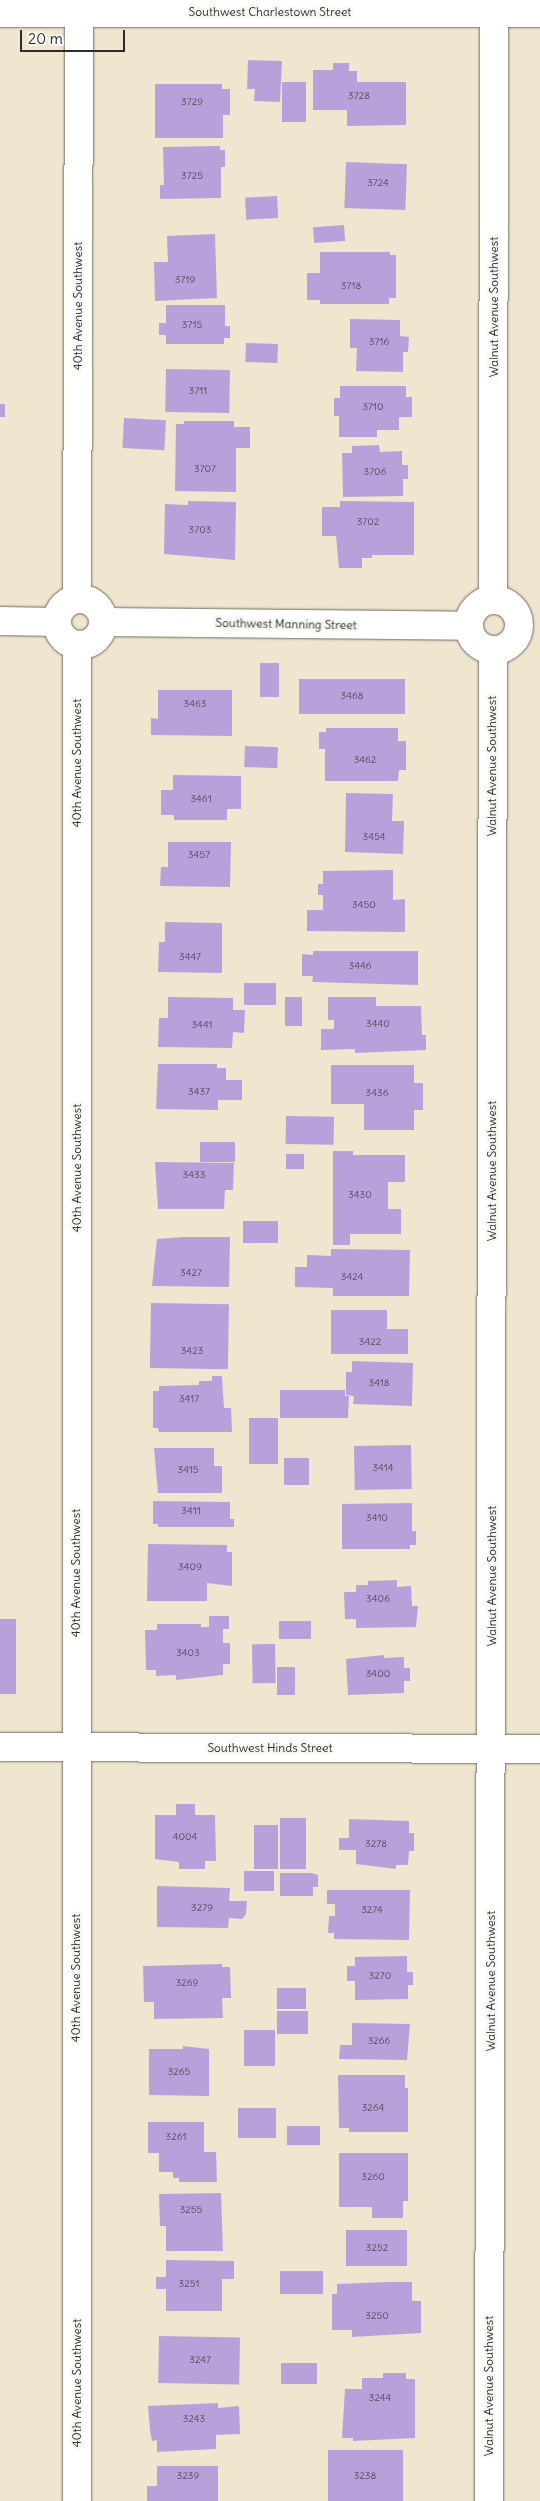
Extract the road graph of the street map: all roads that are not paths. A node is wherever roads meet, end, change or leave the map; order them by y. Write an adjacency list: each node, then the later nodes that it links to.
1 (185, 6): 3 (street, Southwest Charlestown Street); 4 (street, Southwest Charlestown Street)
2 (0, 13): 3 (street, Southwest Charlestown Street)
3 (79, 13): 6 (street, 40th Avenue Southwest)
4 (494, 13): 5 (street, Southwest Charlestown Street); 7 (street, Walnut Avenue Southwest)
5 (540, 13)
6 (76, 599): 9 (street); 10 (street)
7 (493, 600): 11 (street); 12 (street)
8 (0, 621): 9 (street)
9 (56, 622): 13 (street)
10 (103, 622): 11 (street, Southwest Manning Street); 13 (street)
11 (469, 626): 14 (street)
12 (529, 626): 14 (street)
13 (77, 645): 16 (street, 40th Avenue Southwest)
14 (492, 650): 17 (street, Walnut Avenue Southwest)
15 (0, 1747): 16 (street, Southwest Hinds Street)
16 (76, 1747): 17 (street, Southwest Hinds Street); 19 (street, 40th Avenue Southwest)
17 (492, 1749): 18 (street, Southwest Hinds Street); 20 (street, Walnut Avenue Southwest)
18 (540, 1749)
19 (77, 2501)
20 (489, 2501)

